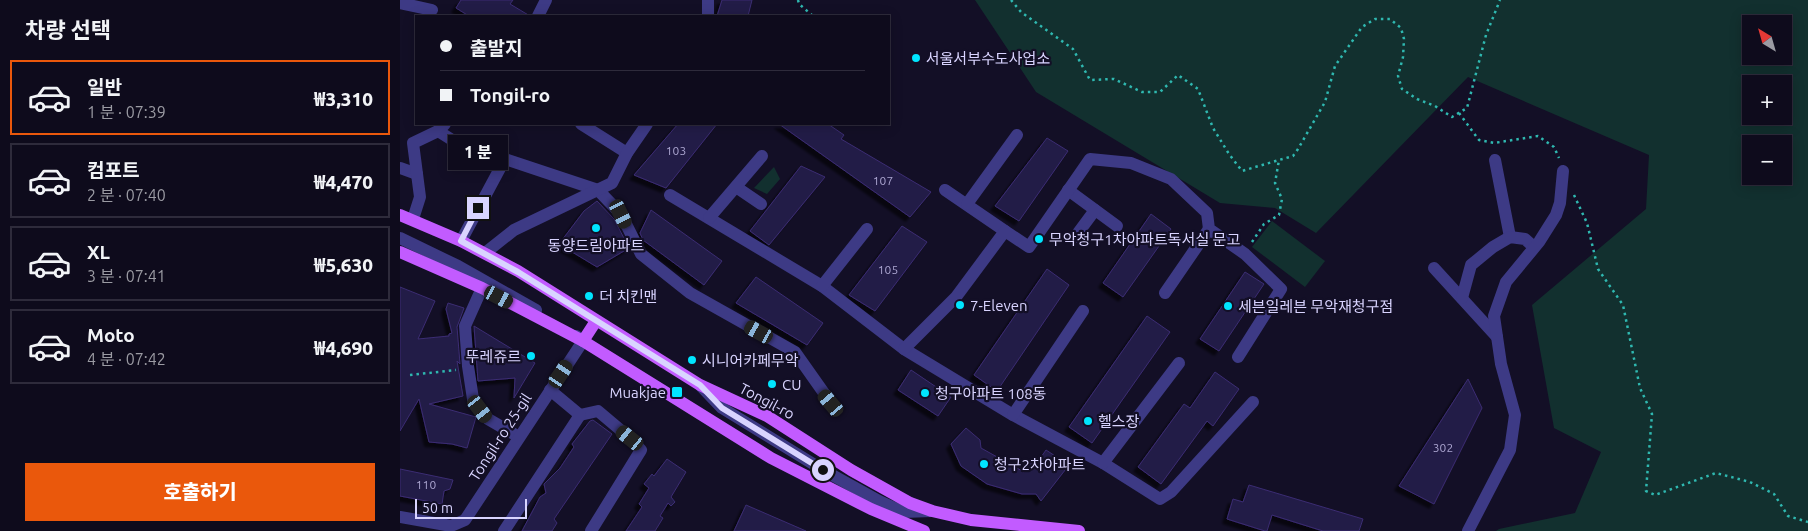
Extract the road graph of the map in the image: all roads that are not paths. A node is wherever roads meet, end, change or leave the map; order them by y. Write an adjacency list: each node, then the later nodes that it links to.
1 (546, 0): 5 (street)
2 (708, 0): 6 (street)
3 (400, 3): 4 (street)
4 (433, 9)
5 (538, 15)
6 (708, 15)
7 (583, 125): 11 (street)
8 (646, 125): 11 (street)
9 (441, 127): 13 (street); 17 (street)
10 (1017, 135): 24 (street)
11 (627, 153): 19 (street)
12 (762, 156): 18 (street)
13 (505, 159): 19 (street); 35 (street)
14 (1496, 160): 33 (street)
15 (400, 168): 17 (street)
16 (1563, 171): 36 (street)
17 (417, 174): 26 (street)
18 (736, 187): 23 (street); 27 (street)
19 (598, 190): 38 (street); 53 (street)
20 (945, 190): 24 (street)
21 (1068, 190): 25 (street); 30 (street); 31 (street)
22 (670, 195): 27 (street)
23 (761, 204)
24 (967, 204): 31 (street)
25 (1095, 210): 28 (street); 32 (street)
26 (404, 216): 35 (main road, Tongil-ro)
27 (709, 218): 40 (street)
28 (1117, 226)
29 (867, 229): 40 (street)
30 (1209, 229): 42 (street); 49 (street)
31 (1005, 231): 48 (street)
32 (1075, 237)
33 (1510, 237): 36 (street); 43 (street)
34 (400, 238): 47 (street)
35 (461, 241): 38 (main road, Tongil-ro)
36 (1534, 248): 46 (street)
37 (400, 252): 41 (main road)
38 (485, 253): 45 (main road, Tongil-ro)
39 (1434, 268): 43 (street)
40 (822, 286): 48 (street)
41 (482, 288): 47 (main road); 56 (street)
42 (1165, 293)
43 (1462, 298): 46 (street)
44 (1083, 311): 55 (street)
45 (596, 320): 47 (main road); 58 (main road, Tongil-ro)
46 (1497, 337): 65 (street)
47 (583, 341): 51 (street, Tongil-ro 25-gil); 60 (main road)
48 (904, 349): 55 (street)
49 (1238, 357)
50 (1179, 363): 57 (street)
51 (550, 390): 54 (street); 56 (street, Tongil-ro 25-gil)
52 (1253, 402): 57 (street)
53 (831, 403)
54 (580, 415): 61 (street); 62 (street)
55 (1012, 415): 57 (street)
56 (519, 437): 59 (street, Tongil-ro 25-gil)
57 (1103, 463)
58 (932, 511): 60 (main road); 64 (main road, Tongil-ro)
59 (400, 517)
60 (922, 530): 63 (street)
61 (504, 531)
62 (591, 531)
63 (933, 531)
64 (1079, 531)
65 (1468, 531)

